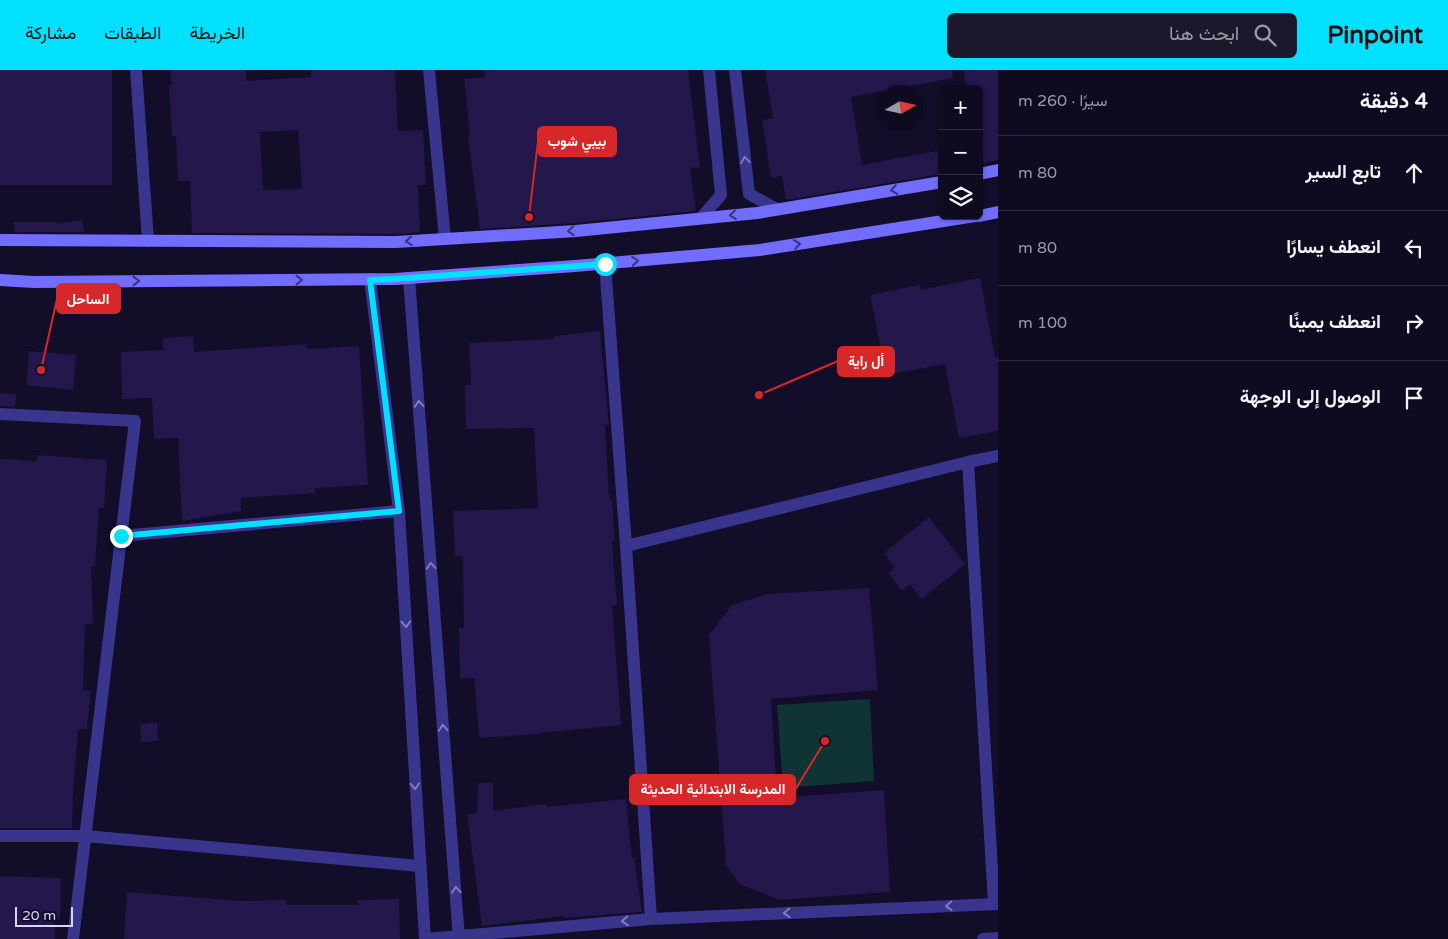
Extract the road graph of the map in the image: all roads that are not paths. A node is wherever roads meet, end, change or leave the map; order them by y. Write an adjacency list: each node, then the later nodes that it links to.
1 (136, 70): 15 (street)
2 (429, 70): 13 (street)
3 (709, 70): 11 (street)
4 (735, 70): 8 (street, one-way to 4)
5 (998, 170): 6 (main road)
6 (983, 173)
7 (938, 183): 8 (main road, one-way to 8)
8 (777, 209): 11 (main road, one-way to 11)
9 (998, 212): 10 (main road)
10 (983, 215)
11 (701, 218): 13 (main road, one-way to 13)
12 (950, 220): 16 (main road, one-way to 12)
13 (445, 239): 15 (main road, one-way to 15)
14 (0, 240): 15 (main road)
15 (148, 241)
16 (605, 264): 17 (main road); 25 (street)
17 (410, 278): 19 (main road); 31 (street, one-way to 17)
18 (0, 280): 19 (main road, one-way to 19)
19 (370, 280): 23 (street)
20 (0, 414): 24 (street)
21 (998, 456): 22 (street)
22 (968, 462): 25 (street); 29 (street)
23 (399, 511): 24 (street); 28 (street, one-way to 28)
24 (121, 536): 27 (street)
25 (626, 546): 30 (street)
26 (0, 836): 27 (street)
27 (85, 836): 28 (street); 33 (street)
28 (420, 866): 34 (street)
29 (996, 904): 30 (street, one-way to 30)
30 (651, 919): 31 (street, one-way to 31)
31 (459, 938): 34 (street)
32 (998, 938): 35 (street)
33 (73, 939)
34 (425, 939)
35 (983, 939)

